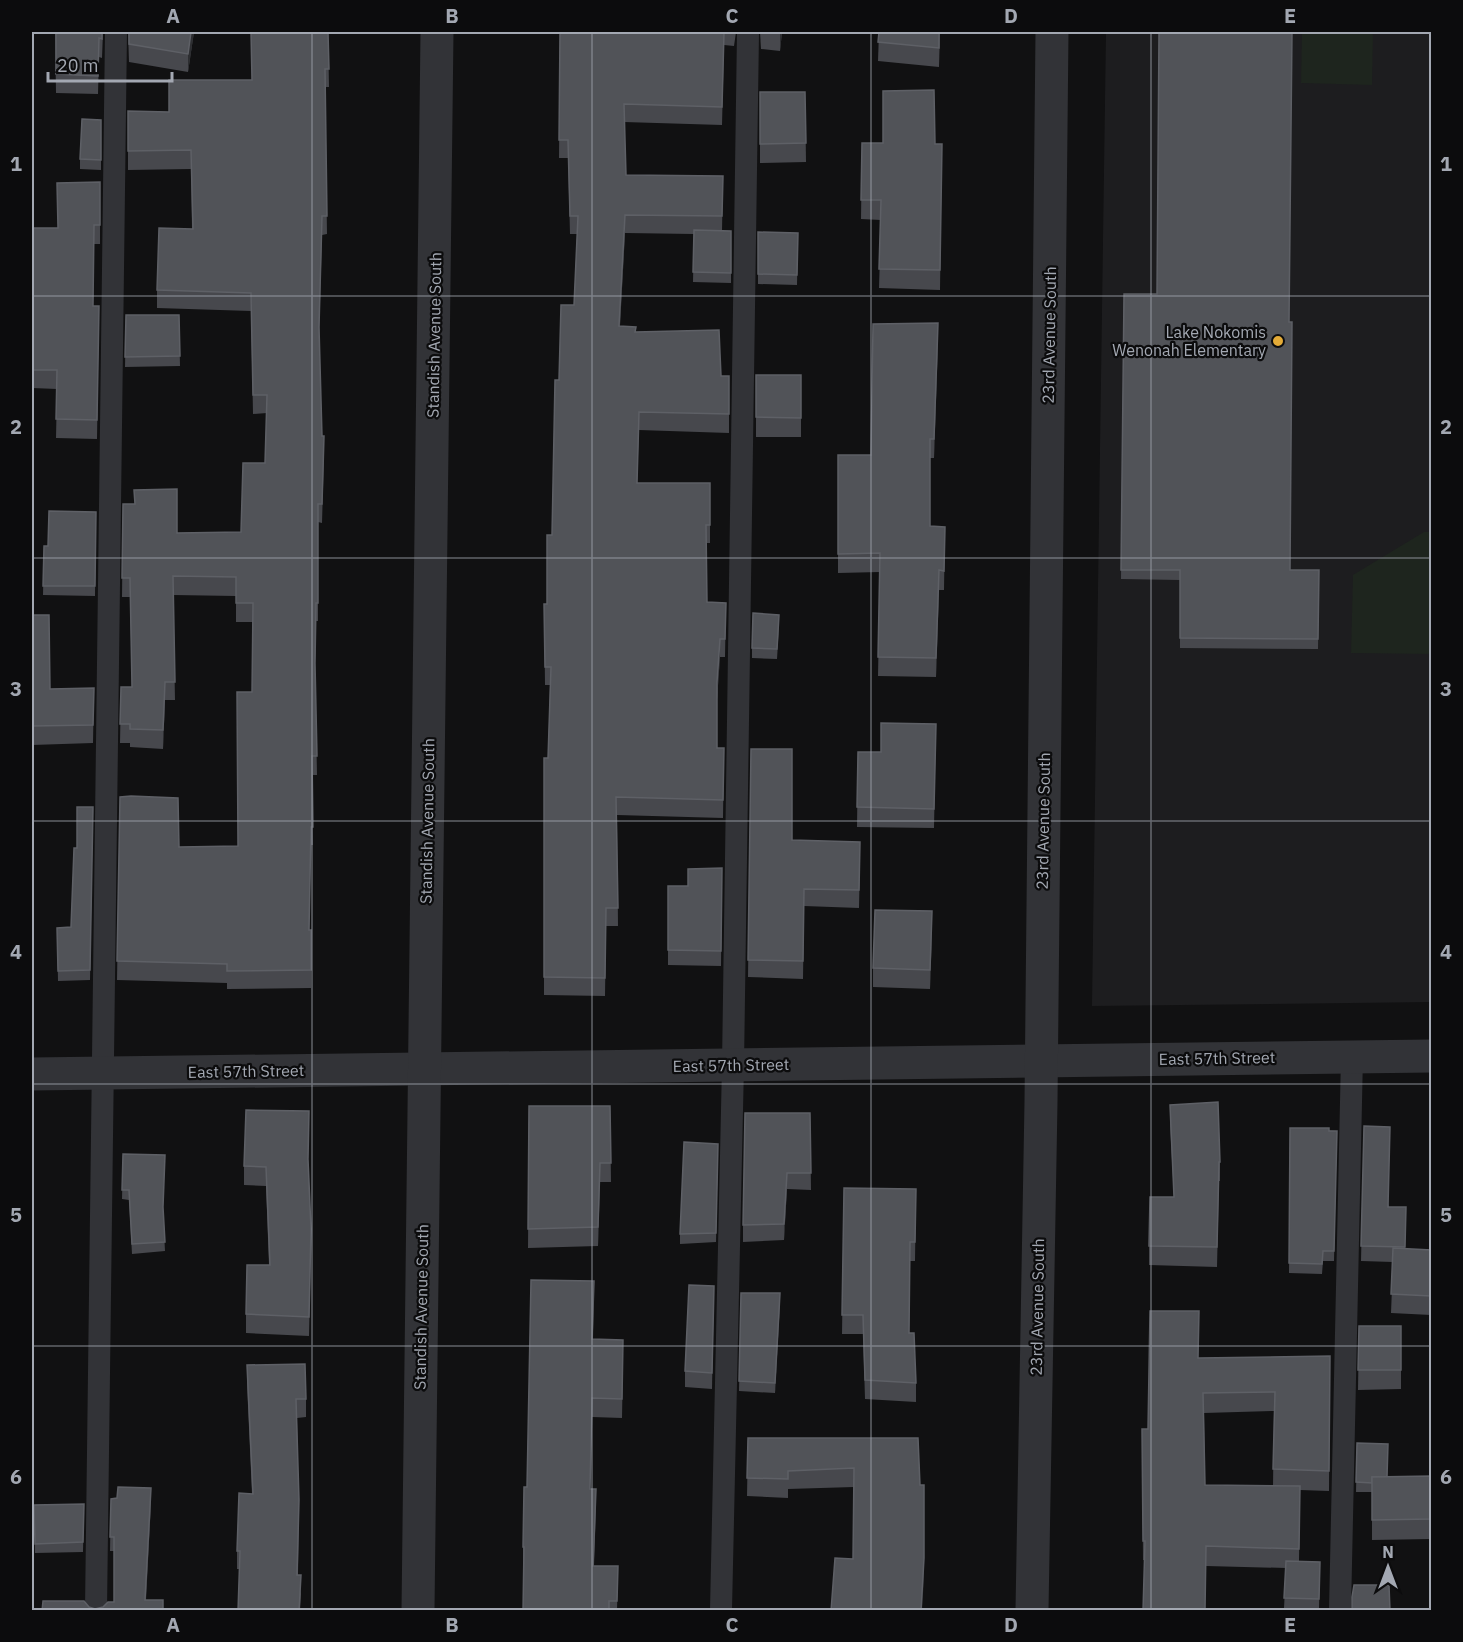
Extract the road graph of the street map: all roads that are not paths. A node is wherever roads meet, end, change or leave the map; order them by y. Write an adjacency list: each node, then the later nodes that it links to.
1 (116, 32): 10 (lane)
2 (437, 32): 9 (street, Standish Avenue South)
3 (748, 32): 8 (lane)
4 (1052, 32): 7 (street, 23rd Avenue South)
5 (1353, 1056): 6 (street, East 57th Street); 7 (street, East 57th Street); 16 (lane)
6 (1431, 1056)
7 (1042, 1060): 8 (street, East 57th Street); 15 (street, 23rd Avenue South)
8 (733, 1065): 9 (street, East 57th Street); 14 (lane)
9 (424, 1069): 10 (street, East 57th Street); 13 (street, Standish Avenue South)
10 (103, 1073): 11 (street, East 57th Street); 12 (lane)
11 (32, 1074)
12 (96, 1611)
13 (418, 1611)
14 (721, 1611)
15 (1032, 1611)
16 (1340, 1611)

